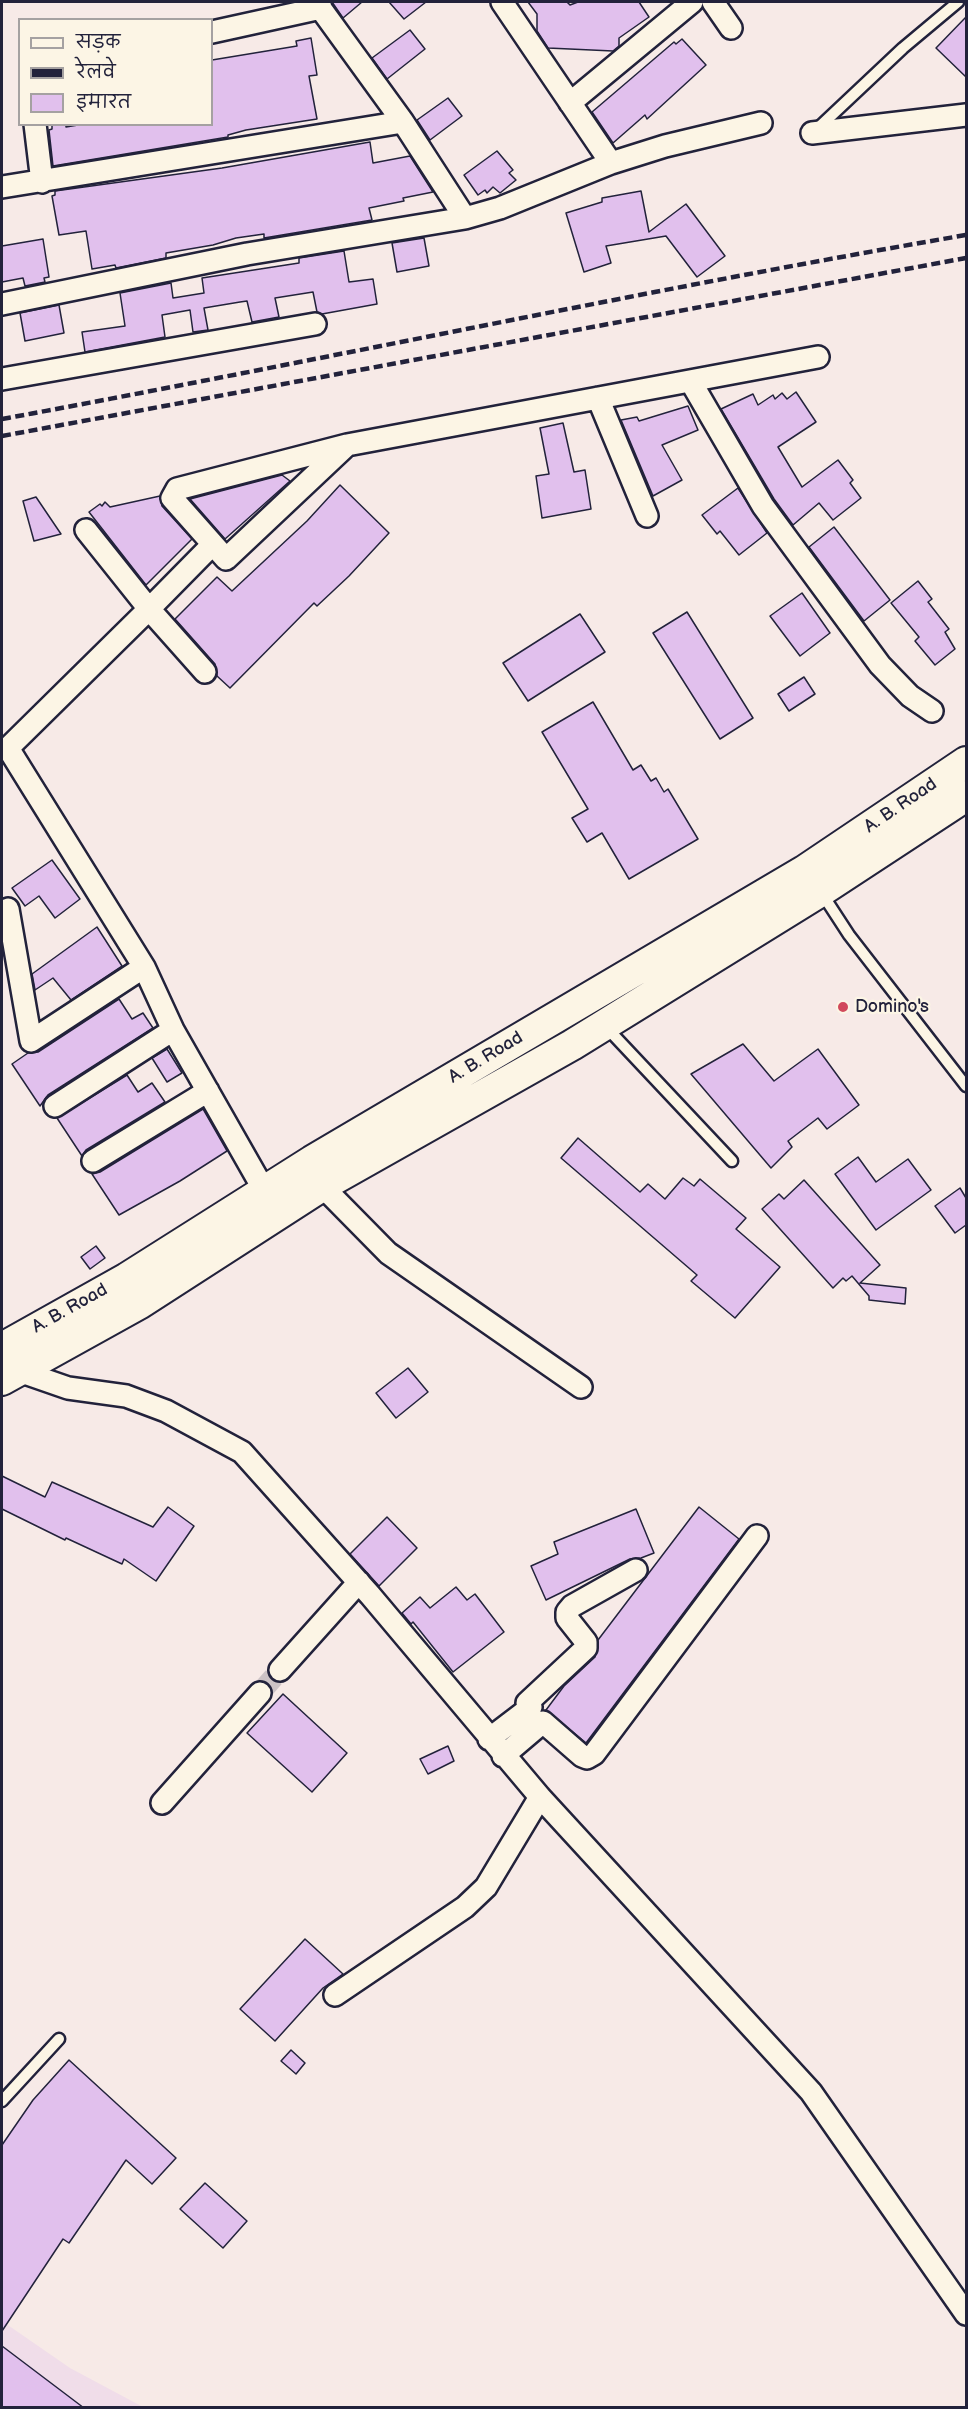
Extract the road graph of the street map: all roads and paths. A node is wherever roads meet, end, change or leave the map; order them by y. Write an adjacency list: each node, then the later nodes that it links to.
1 (502, 2): 8 (street)
2 (692, 2): 8 (street)
3 (713, 2): 6 (street)
4 (958, 2): 13 (lane)
5 (319, 5): 7 (street); 10 (street)
6 (731, 28)
7 (213, 32)
8 (570, 102): 14 (street)
9 (966, 115): 13 (street)
10 (403, 122): 15 (street); 17 (street)
11 (761, 123): 14 (street)
12 (36, 126): 15 (street)
13 (812, 133)
14 (611, 163): 17 (street)
15 (42, 182): 16 (street)
16 (2, 187)
17 (465, 218): 18 (street)
18 (2, 304)
19 (315, 324): 21 (street)
20 (818, 357): 22 (street)
21 (2, 379)
22 (692, 382): 23 (street); 30 (street)
23 (598, 398): 24 (street); 25 (street)
24 (347, 445): 27 (street); 27 (street)
25 (647, 516)
26 (86, 530): 28 (street)
27 (212, 545): 28 (street)
28 (149, 609): 29 (street); 31 (street)
29 (205, 672)
30 (932, 711)
31 (5, 743): 36 (street)
32 (966, 762): 45 (main road, A. B. Road)
33 (966, 796): 34 (main road, A. B. Road)
34 (821, 891): 37 (main road, A. B. Road); 39 (lane)
35 (8, 909): 36 (street)
36 (144, 967): 38 (street)
37 (604, 1025): 43 (lane); 44 (main road, A. B. Road)
38 (173, 1030): 40 (street); 41 (street)
39 (966, 1086)
40 (208, 1091): 42 (street); 45 (street)
41 (55, 1106)
42 (93, 1161)
43 (732, 1161)
44 (322, 1186): 48 (main road, A. B. Road); 50 (street)
45 (264, 1190): 46 (main road, A. B. Road)
46 (44, 1324): 47 (main road, A. B. Road); 48 (main road)
47 (2, 1347)
48 (58, 1350): 49 (main road, A. B. Road)
49 (10, 1376): 53 (street)
50 (581, 1387)
51 (757, 1536): 56 (street)
52 (636, 1570): 56 (street)
53 (359, 1582): 54 (street); 57 (street)
54 (280, 1670)
55 (260, 1693): 60 (street)
56 (537, 1714): 57 (street); 58 (street)
57 (489, 1739): 58 (street)
58 (503, 1756): 59 (street)
59 (540, 1797): 61 (street); 64 (street)
60 (162, 1803)
61 (335, 1995)
62 (59, 2039): 63 (lane)
63 (2, 2101)
64 (966, 2314)

